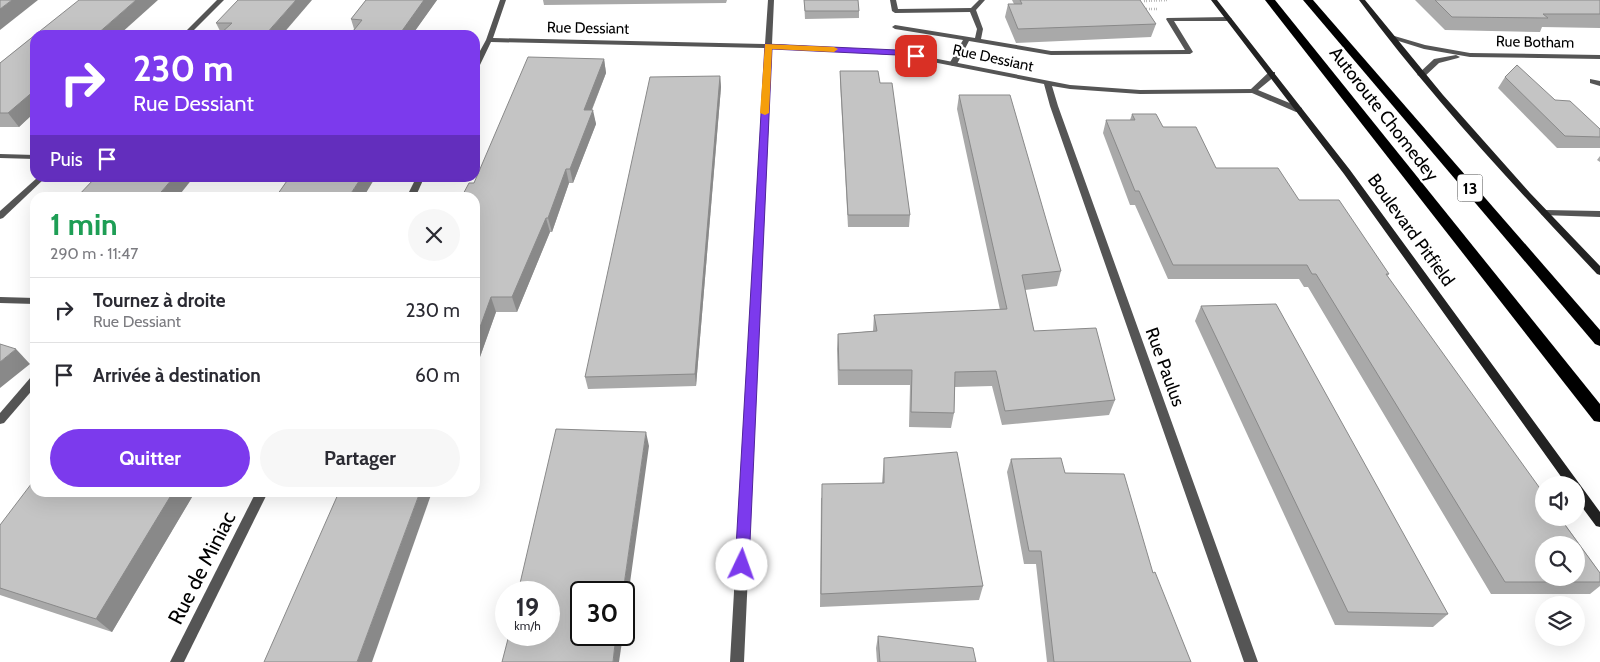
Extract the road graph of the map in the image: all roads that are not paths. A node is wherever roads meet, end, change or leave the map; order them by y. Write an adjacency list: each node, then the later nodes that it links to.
1 (220, 0): 13 (street)
2 (503, 0): 16 (street)
3 (771, 0): 18 (street)
4 (892, 0): 10 (street)
5 (982, 0): 10 (street)
6 (1214, 0): 11 (main road, Boulevard Pitfield)
7 (1270, 0): 39 (highway, Autoroute Chomedey / 13)
8 (1308, 0): 37 (highway, Autoroute Chomedey / 13)
9 (1362, 0): 14 (main road)
10 (973, 10): 17 (street)
11 (1229, 19): 17 (street); 23 (main road, Boulevard Pitfield)
12 (895, 27): 15 (street)
13 (190, 30)
14 (1391, 36): 19 (street, Rue Botham); 24 (main road)
15 (968, 38): 17 (street); 22 (street)
16 (489, 40): 18 (street, Rue Dessiant); 20 (street)
17 (978, 40)
18 (768, 46): 22 (street, Rue Dessiant); 46 (street)
19 (1470, 55): 21 (street, Rue Botham); 24 (street, Rue Botham)
20 (480, 57)
21 (1600, 57)
22 (952, 64): 25 (street, Rue Dessiant)
23 (1272, 74): 26 (street); 27 (main road, Boulevard Pitfield)
24 (1421, 75): 31 (main road)
25 (1048, 84): 26 (street, Rue Dessiant); 47 (street, Rue Paulus)
26 (1253, 91): 27 (street, Rue Dessiant)
27 (1299, 110): 41 (main road, Boulevard Pitfield)
28 (0, 156): 29 (street)
29 (30, 157)
30 (37, 182): 33 (street)
31 (1545, 213): 32 (street); 34 (main road)
32 (1600, 214)
33 (0, 216)
34 (1600, 272)
35 (0, 300): 36 (street)
36 (30, 301)
37 (1600, 340)
38 (30, 386): 40 (street)
39 (1600, 416)
40 (0, 420)
41 (1567, 476)
42 (260, 497): 45 (street, Rue de Miniac)
43 (1585, 501): 44 (main road)
44 (1600, 522)
45 (177, 662)
46 (737, 662)
47 (1251, 662)

